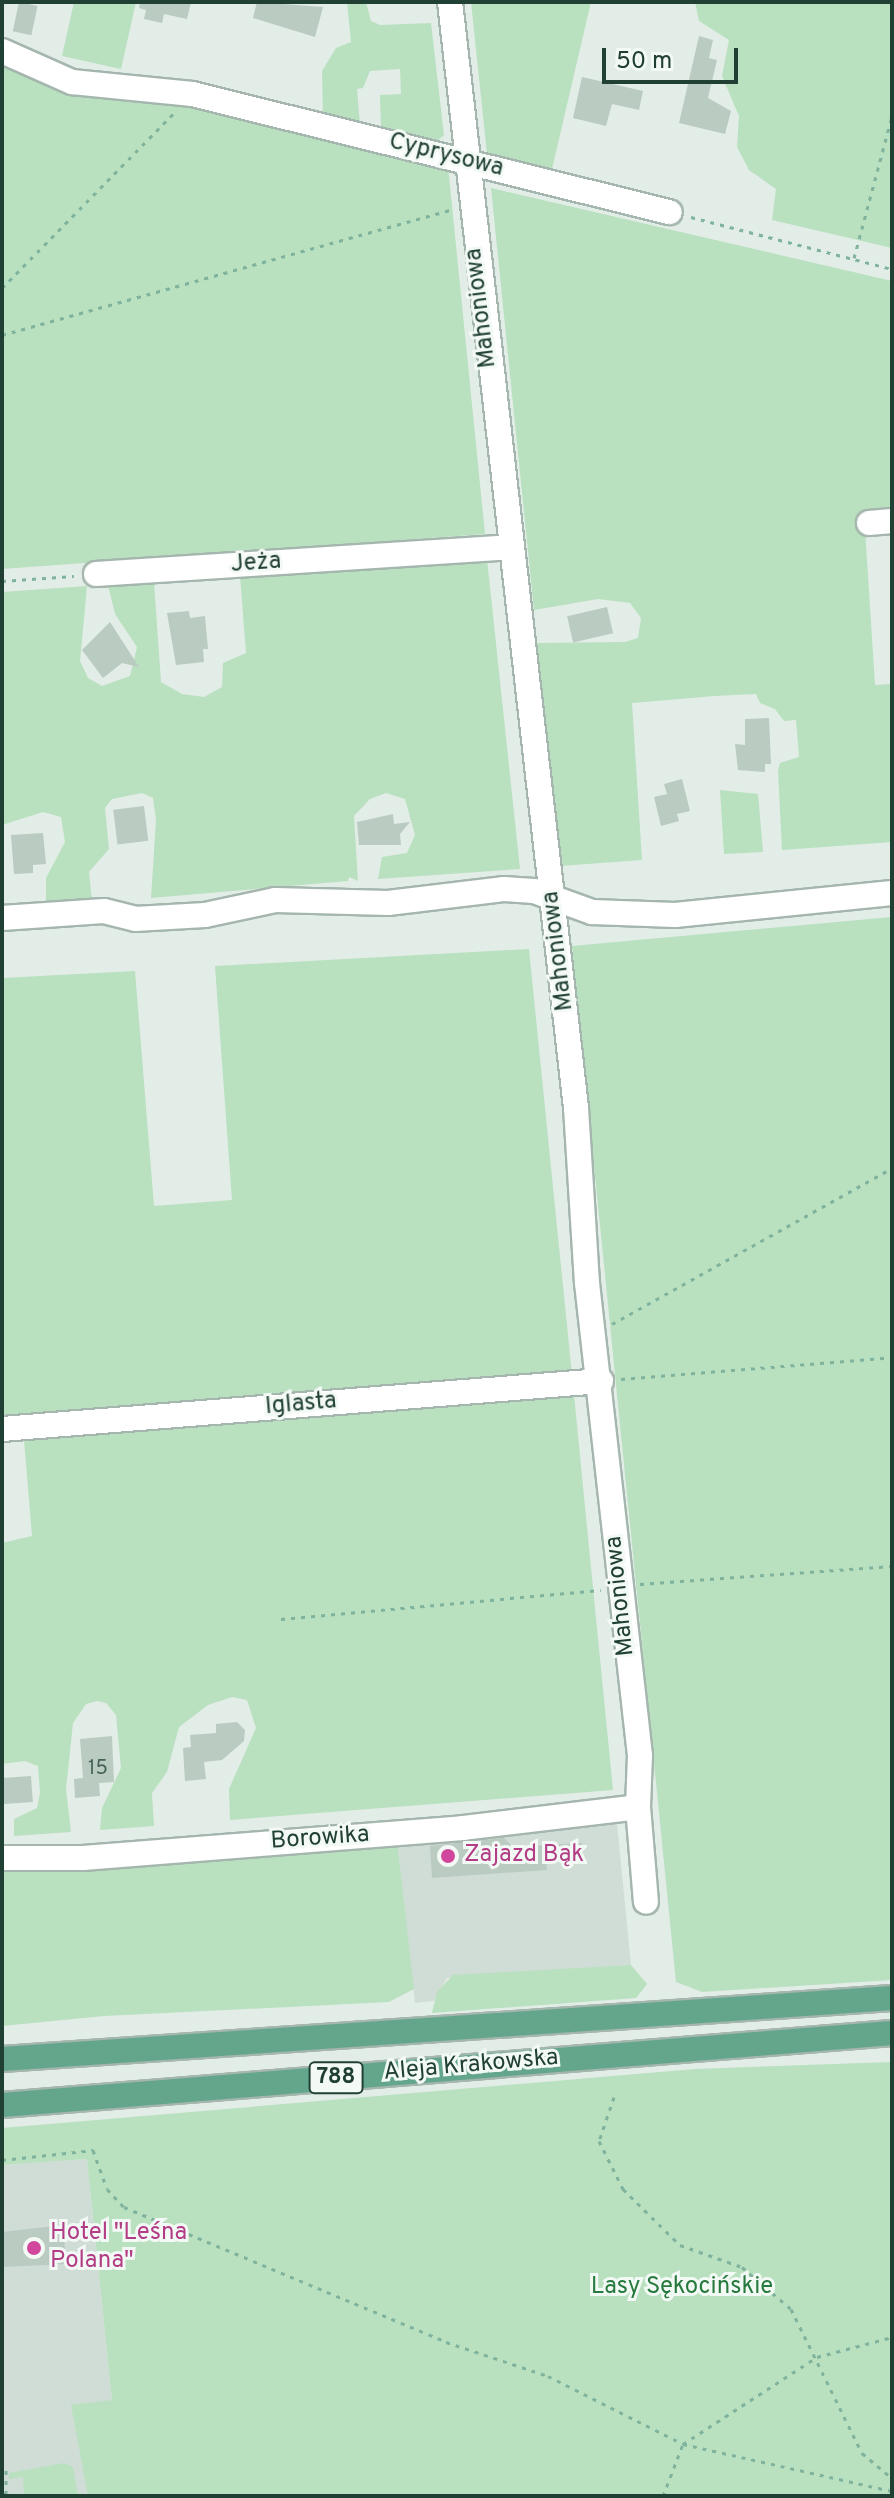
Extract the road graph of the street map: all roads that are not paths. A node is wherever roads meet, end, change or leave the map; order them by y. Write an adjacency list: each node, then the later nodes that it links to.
1 (450, 2): 3 (street, Mahoniowa)
2 (2, 51): 3 (street, Cyprysowa)
3 (467, 161): 4 (street, Cyprysowa); 5 (street, Mahoniowa)
4 (670, 212)
5 (509, 547): 6 (street, Jeża); 8 (street, Mahoniowa)
6 (96, 574)
7 (892, 893): 8 (street)
8 (552, 898): 9 (street); 10 (street, Mahoniowa)
9 (2, 918)
10 (601, 1381): 11 (street, Iglasta); 12 (street, Mahoniowa)
11 (2, 1429)
12 (638, 1807): 13 (street, Borowika); 14 (street, Mahoniowa)
13 (2, 1858)
14 (646, 1902)
15 (892, 1998): 17 (main road, Aleja Krakowska / 788)
16 (892, 2033): 18 (main road, Aleja Krakowska / 788)
17 (2, 2059)
18 (2, 2105)

